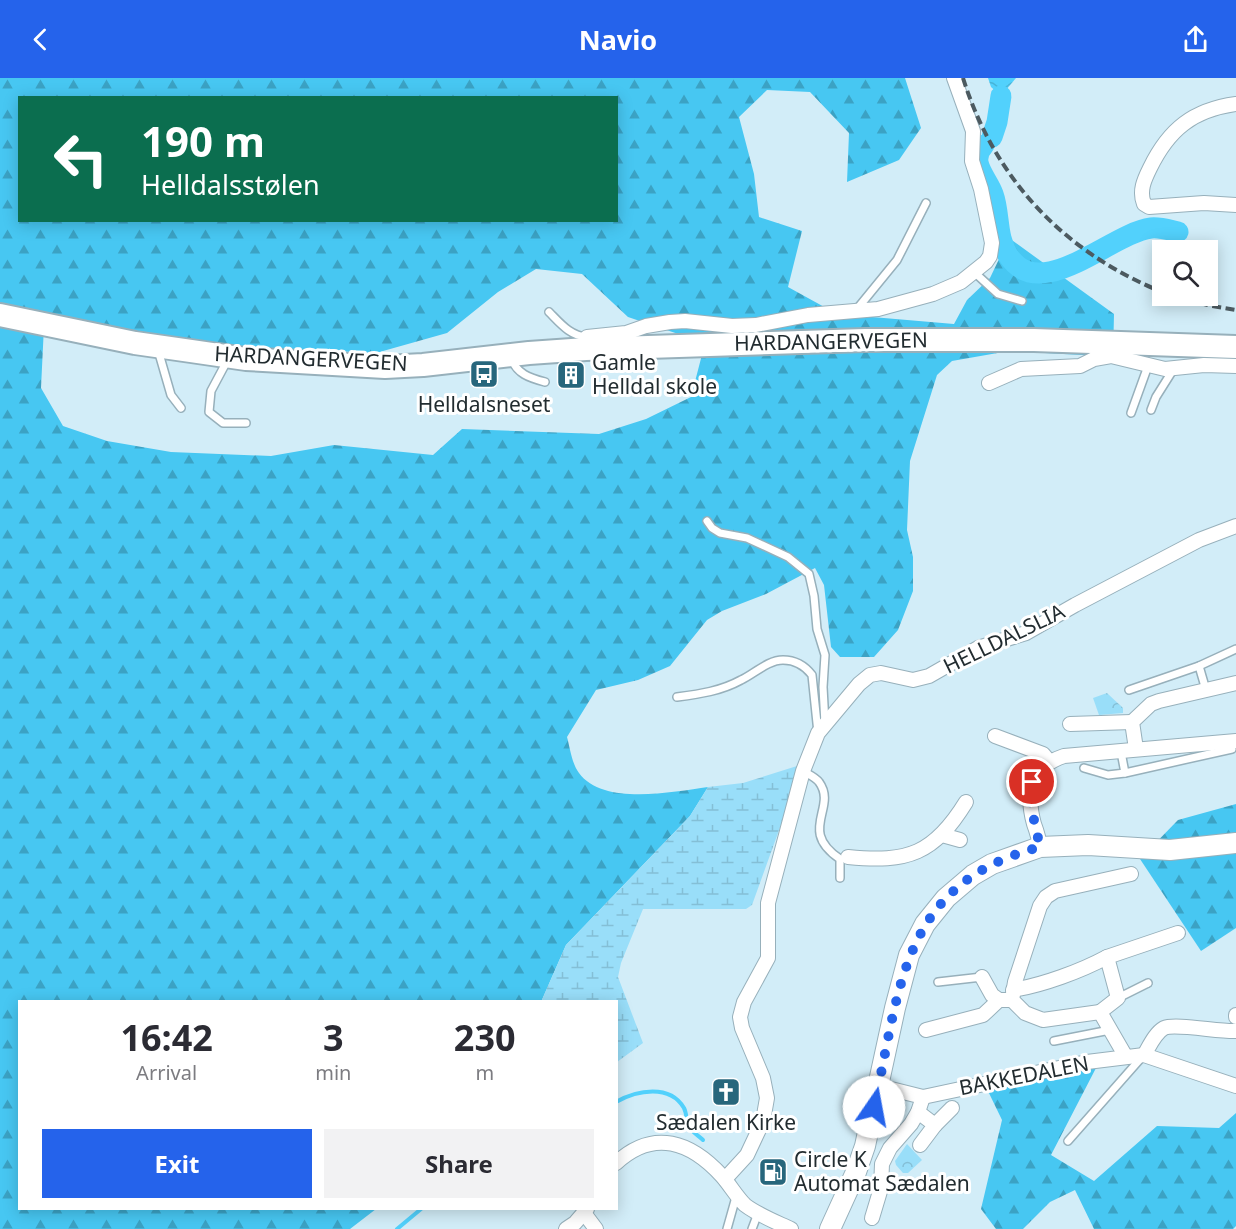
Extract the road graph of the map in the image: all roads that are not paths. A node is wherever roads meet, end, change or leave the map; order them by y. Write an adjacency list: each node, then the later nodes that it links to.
1 (954, 78): 5 (street)
2 (1236, 104): 4 (street)
3 (926, 203): 7 (lane)
4 (1236, 205)
5 (974, 273): 6 (lane); 7 (street)
6 (1022, 301)
7 (855, 311): 10 (street)
8 (549, 312): 11 (lane)
9 (0, 315): 12 (main road, HARDANGERVEGEN)
10 (670, 322): 11 (street); 13 (street)
11 (587, 337)
12 (157, 346): 16 (main road, HARDANGERVEGEN); 22 (lane)
13 (670, 346): 14 (main road, HARDANGERVEGEN); 15 (main road, HARDANGERVEGEN)
14 (1236, 347)
15 (511, 355): 16 (main road, HARDANGERVEGEN); 20 (lane)
16 (230, 357): 25 (lane)
17 (1148, 366): 19 (street); 21 (street); 24 (lane)
18 (1236, 366): 19 (street)
19 (1173, 368): 23 (lane)
20 (545, 382)
21 (989, 383)
22 (181, 408)
23 (1151, 410)
24 (1131, 412)
25 (246, 423)
26 (707, 521): 36 (lane)
27 (1236, 526): 36 (street, HELLDALSLIA)
28 (1236, 649): 29 (lane)
29 (1199, 666): 31 (lane); 32 (lane)
30 (1236, 683): 32 (street)
31 (1129, 690)
32 (1206, 690): 34 (street)
33 (677, 697): 36 (lane, HELLDALSLIA)
34 (1132, 722): 35 (street); 39 (street)
35 (1070, 724)
36 (821, 729): 43 (street, HELLDALSLIA)
37 (995, 736): 41 (street)
38 (1234, 745): 39 (street); 44 (lane)
39 (1136, 749): 40 (street)
40 (1121, 752): 41 (street); 44 (lane)
41 (1049, 761): 49 (street)
42 (1084, 768): 44 (lane)
43 (803, 771): 52 (lane); 76 (street, HELLDALSLIA)
44 (1125, 773)
45 (966, 802): 46 (street)
46 (942, 835): 47 (street); 50 (street)
47 (960, 840)
48 (1236, 843): 49 (main road)
49 (1040, 847): 67 (main road)
50 (848, 857)
51 (1131, 874): 58 (street)
52 (840, 878)
53 (1178, 933): 54 (street)
54 (1107, 957): 58 (street); 59 (street)
55 (982, 977): 56 (lane); 58 (street)
56 (938, 982)
57 (1148, 983): 59 (lane)
58 (1008, 997): 60 (street); 62 (street)
59 (1118, 998): 60 (street)
60 (1100, 1012): 61 (street)
61 (1111, 1029): 64 (lane); 66 (street)
62 (926, 1030)
63 (1236, 1031): 65 (street, BAKKEDALEN)
64 (1054, 1041)
65 (1144, 1055): 66 (street, BAKKEDALEN); 68 (street, BAKKEDALEN); 73 (lane, BAKKEDALEN)
66 (1126, 1057): 69 (street, BAKKEDALEN)
67 (879, 1086): 69 (street, BAKKEDALEN); 86 (main road)
68 (1236, 1086)
69 (923, 1096): 71 (street)
70 (952, 1108): 72 (street)
71 (918, 1112): 72 (street); 80 (street)
72 (935, 1125): 74 (street)
73 (1068, 1141)
74 (920, 1145)
75 (618, 1162): 76 (street)
76 (725, 1179): 77 (street)
77 (736, 1196): 79 (street); 84 (lane)
78 (585, 1211): 82 (street); 83 (street)
79 (758, 1214): 81 (street); 85 (lane)
80 (872, 1218)
81 (788, 1228)
82 (566, 1229)
83 (596, 1229)
84 (727, 1229)
85 (752, 1229)
86 (830, 1229)

